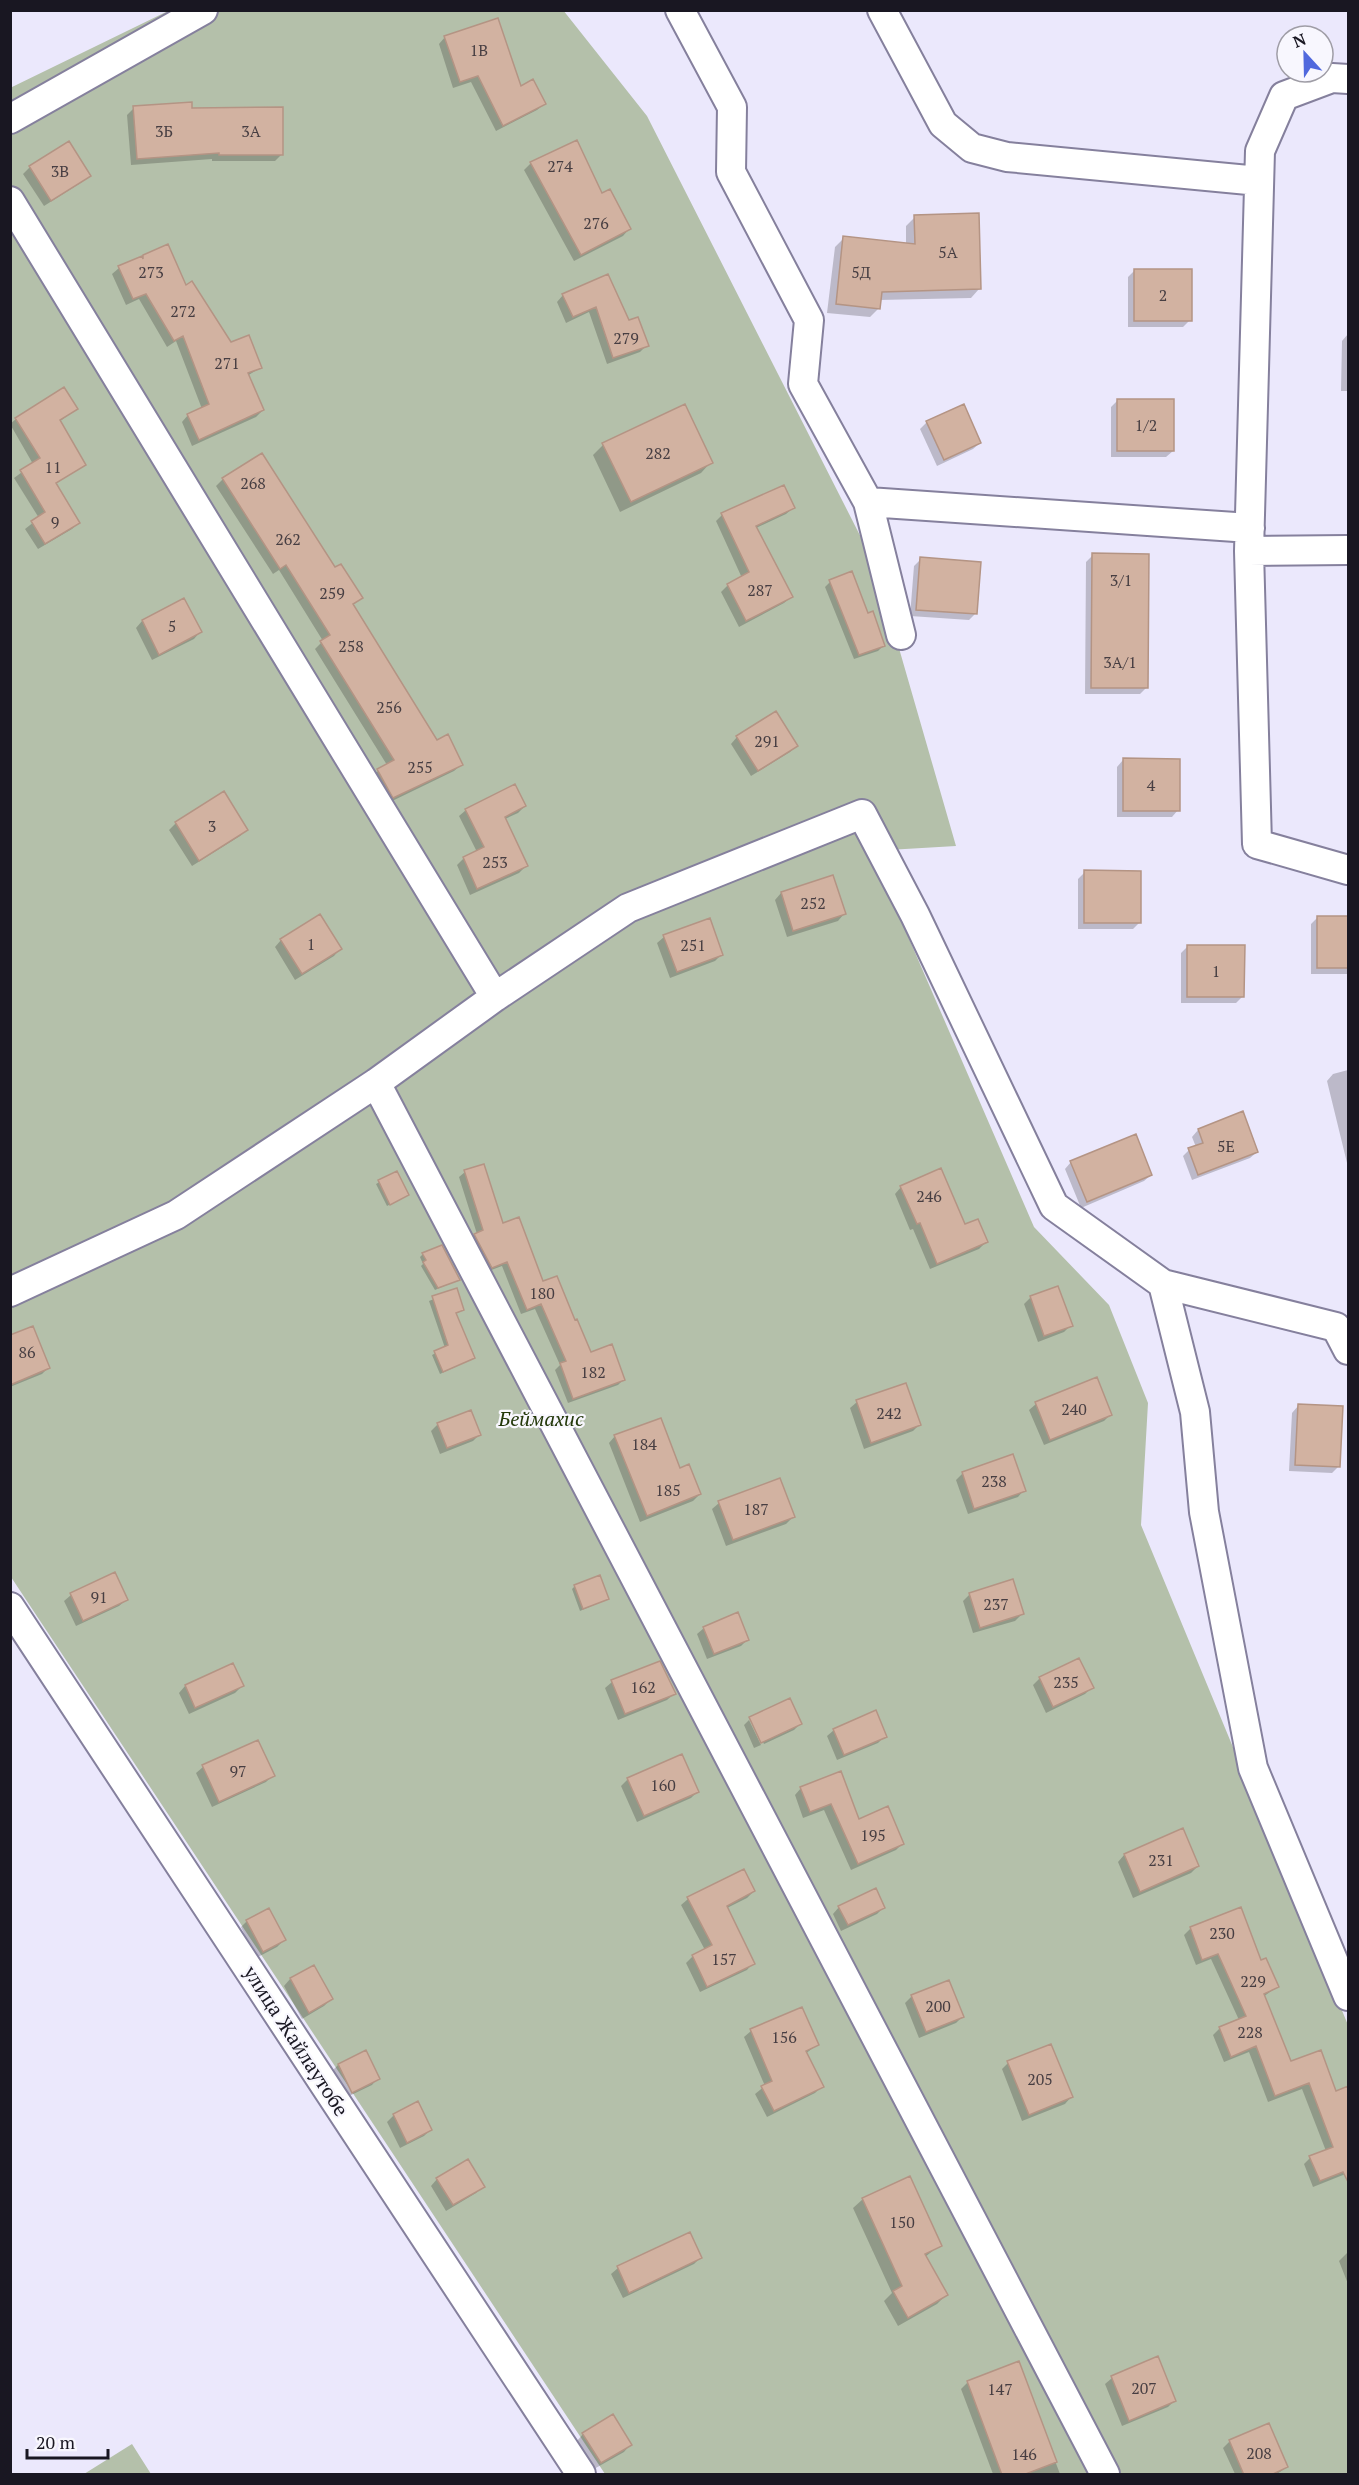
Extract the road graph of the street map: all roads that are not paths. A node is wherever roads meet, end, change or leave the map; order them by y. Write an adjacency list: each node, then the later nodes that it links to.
1 (203, 10): 5 (street)
2 (680, 10): 8 (street)
3 (882, 10): 6 (street)
4 (1348, 79): 6 (street)
5 (10, 119)
6 (1259, 181): 9 (street)
7 (10, 201): 13 (street)
8 (868, 502): 9 (street); 11 (street)
9 (1250, 540): 10 (street); 12 (street)
10 (1348, 550)
11 (902, 635)
12 (1348, 870)
13 (495, 997): 14 (street); 15 (street)
14 (376, 1083): 16 (street); 21 (street)
15 (1163, 1284): 17 (street); 19 (street)
16 (10, 1292)
17 (1348, 1350)
18 (10, 1607): 20 (street, улица Жайлаутобе)
19 (1348, 1996)
20 (581, 2475)
21 (1105, 2475)

